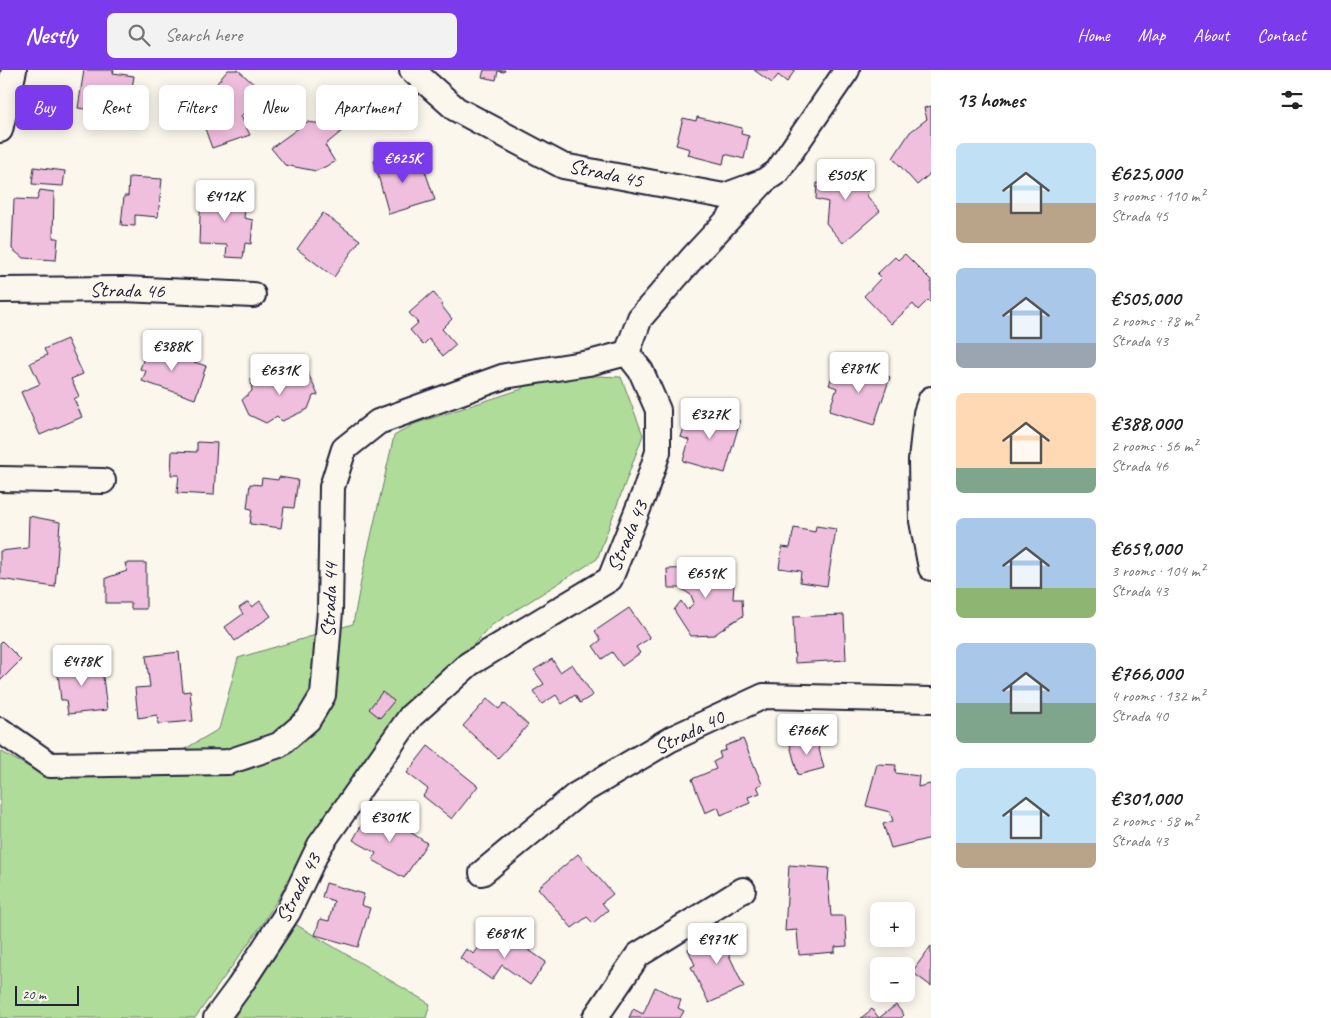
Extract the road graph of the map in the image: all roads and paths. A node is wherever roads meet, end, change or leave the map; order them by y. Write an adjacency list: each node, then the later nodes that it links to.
1 (14, 70): 4 (street)
2 (412, 70): 5 (street, Strada 45)
3 (847, 70): 5 (street)
4 (0, 130)
5 (764, 181): 8 (street)
6 (0, 290): 7 (street, Strada 46)
7 (253, 295)
8 (626, 352): 14 (street, Strada 44); 17 (street, Strada 43)
9 (931, 399): 12 (street)
10 (0, 479): 11 (street)
11 (104, 481)
12 (931, 568)
13 (931, 700): 15 (street, Strada 40)
14 (0, 730)
15 (482, 873)
16 (743, 890): 18 (street)
17 (216, 1018)
18 (595, 1018)

